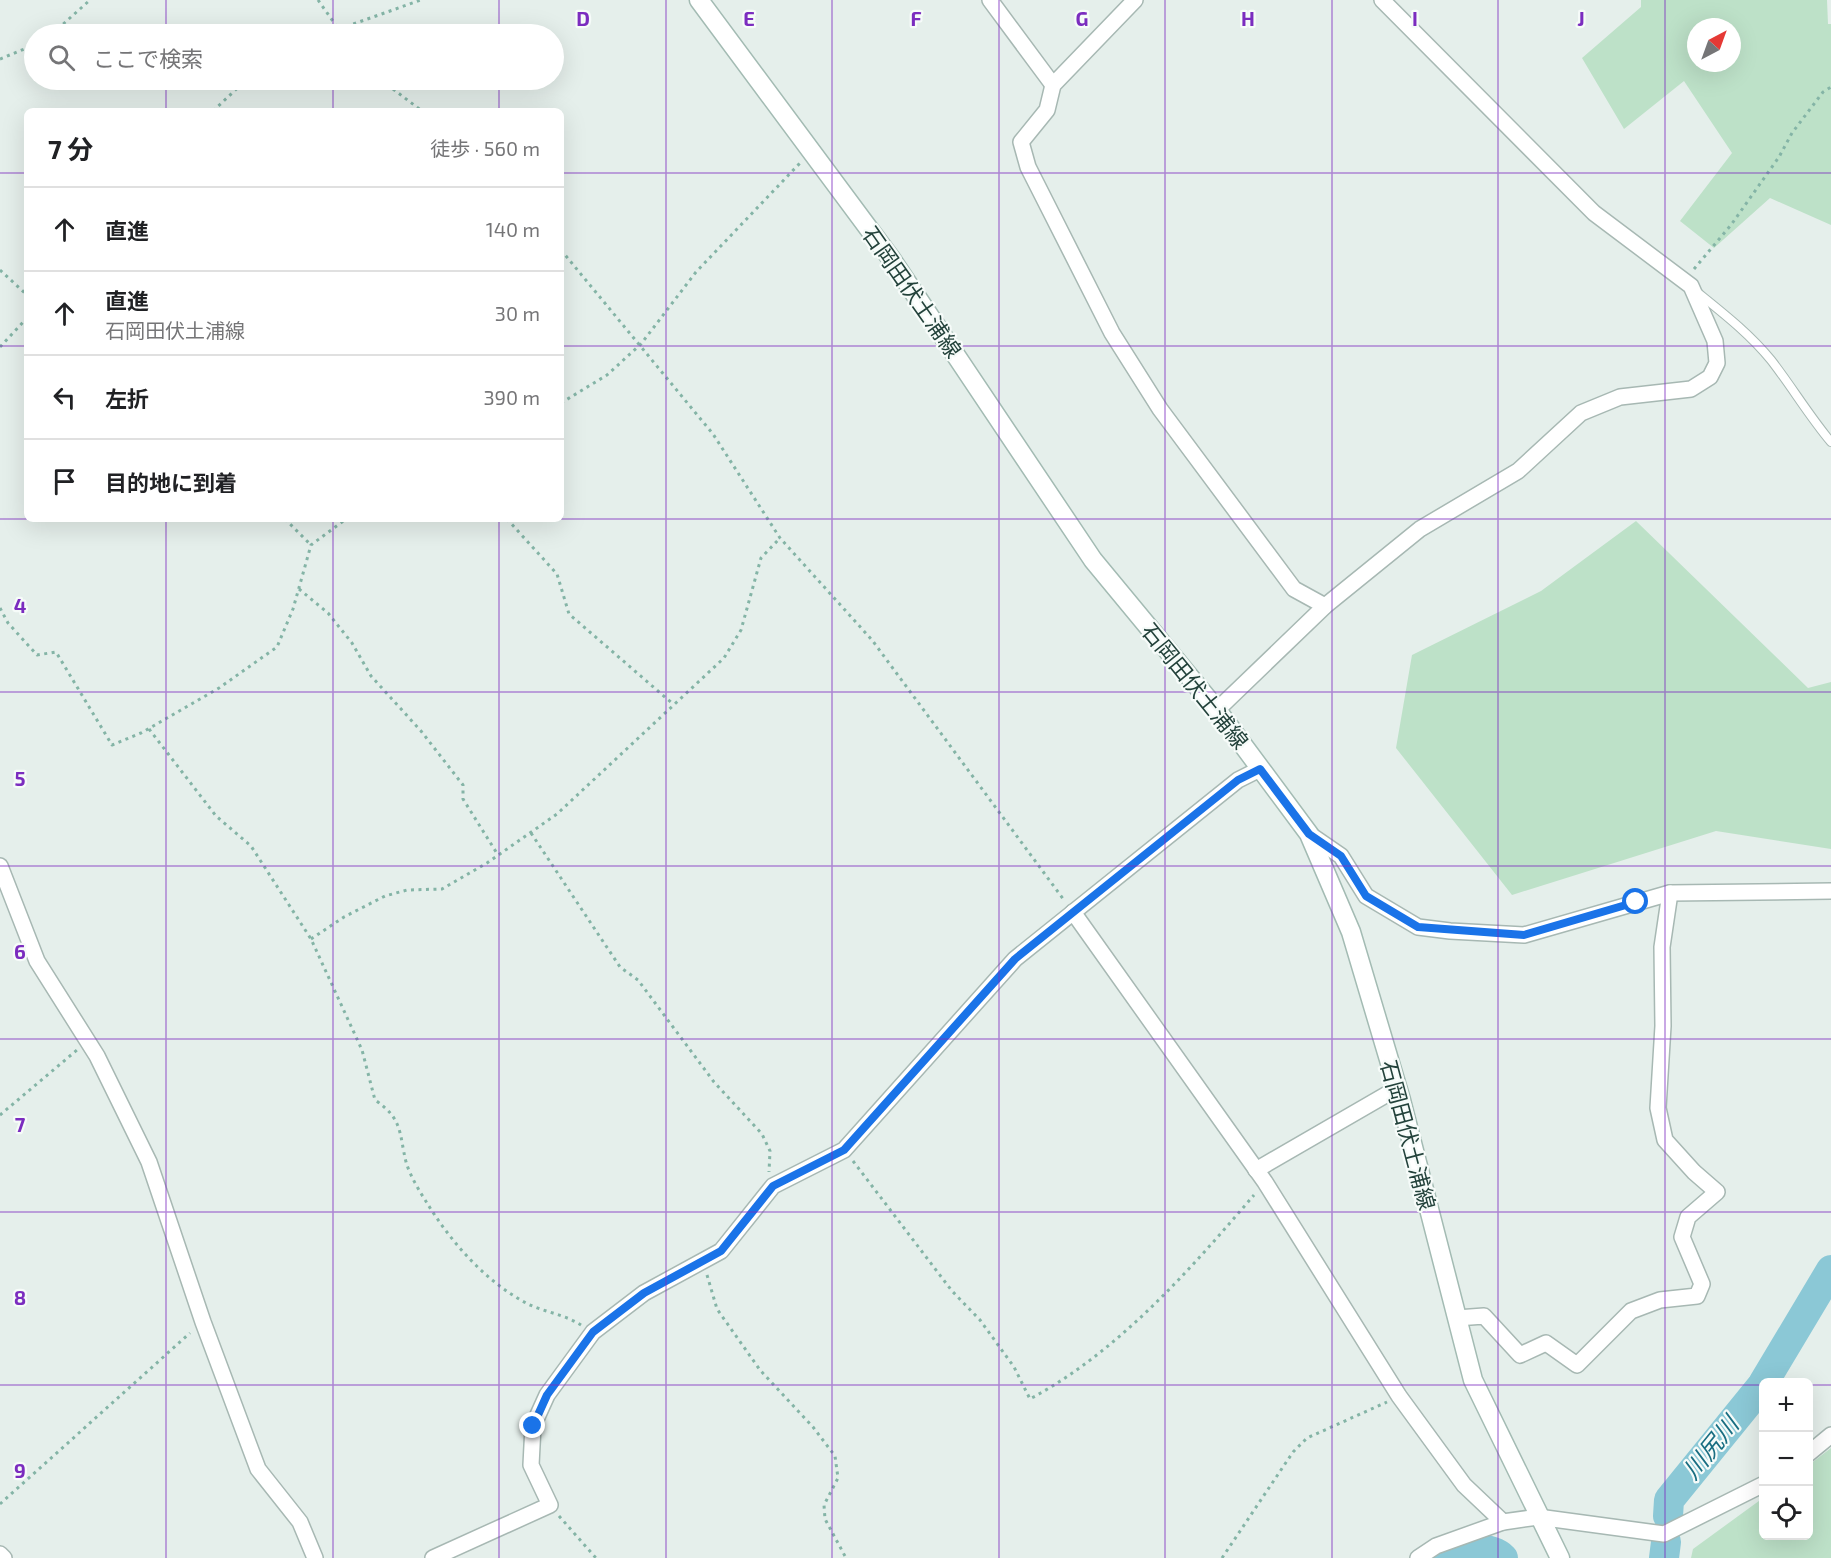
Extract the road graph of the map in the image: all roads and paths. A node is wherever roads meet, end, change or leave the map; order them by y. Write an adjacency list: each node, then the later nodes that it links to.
1 (90, 0): 8 (path)
2 (318, 0): 9 (path)
3 (421, 0): 10 (path)
4 (699, 0): 19 (main road, 石岡田伏土浦線)
5 (990, 0): 13 (street)
6 (1135, 0): 13 (street)
7 (1382, 0): 22 (street)
8 (63, 24)
9 (335, 24)
10 (352, 24)
11 (24, 49): 12 (path)
12 (0, 59)
13 (1053, 85): 35 (street)
14 (1831, 87): 22 (path)
15 (235, 90): 17 (path)
16 (394, 90): 18 (path)
17 (216, 108)
18 (418, 108)
19 (811, 153): 25 (path); 38 (main road, 石岡田伏土浦線)
20 (564, 254): 25 (path)
21 (0, 270): 23 (path)
22 (1691, 286): 28 (lane); 35 (street)
23 (24, 292)
24 (24, 321): 26 (path)
25 (641, 344): 27 (path); 32 (path)
26 (0, 347)
27 (564, 401)
28 (1831, 442)
29 (288, 522): 33 (path)
30 (342, 522): 33 (path)
31 (510, 522): 37 (path)
32 (780, 538): 37 (path); 47 (path)
33 (311, 545): 34 (path)
34 (299, 589): 39 (path); 43 (path)
35 (1324, 606): 38 (street)
36 (0, 608): 39 (path)
37 (674, 705): 41 (path)
38 (1217, 710): 40 (main road, 石岡田伏土浦線)
39 (149, 729): 48 (path)
40 (1260, 769): 42 (main road, 石岡田伏土浦線); 47 (street)
41 (531, 833): 43 (path); 54 (path)
42 (1309, 834): 46 (street); 50 (main road, 石岡田伏土浦線)
43 (498, 855): 48 (path)
44 (0, 866): 49 (street)
45 (1831, 891): 46 (street)
46 (1670, 893): 56 (street)
47 (1072, 912): 52 (street); 53 (street)
48 (311, 939): 58 (path)
49 (87, 1041): 51 (path); 57 (street)
50 (1396, 1089): 53 (street); 56 (main road, 石岡田伏土浦線)
51 (0, 1115)
52 (844, 1150): 53 (path); 54 (street)
53 (1260, 1176): 59 (street)
54 (773, 1186): 55 (street)
55 (702, 1261): 58 (street); 72 (path)
56 (1457, 1318): 65 (main road, 石岡田伏土浦線)
57 (203, 1322): 63 (path); 69 (street)
58 (593, 1332): 64 (street)
59 (1399, 1396): 66 (street); 73 (path)
60 (1831, 1435): 61 (street)
61 (1813, 1451)
62 (1760, 1486): 65 (street)
63 (0, 1504)
64 (550, 1505): 70 (street); 71 (path)
65 (1538, 1517): 66 (street); 75 (main road, 石岡田伏土浦線)
66 (1503, 1522): 74 (street)
67 (0, 1554): 68 (street)
68 (3, 1558)
69 (315, 1558)
70 (433, 1558)
71 (596, 1558)
72 (846, 1558)
73 (1222, 1558)
74 (1418, 1558)
75 (1560, 1558)

